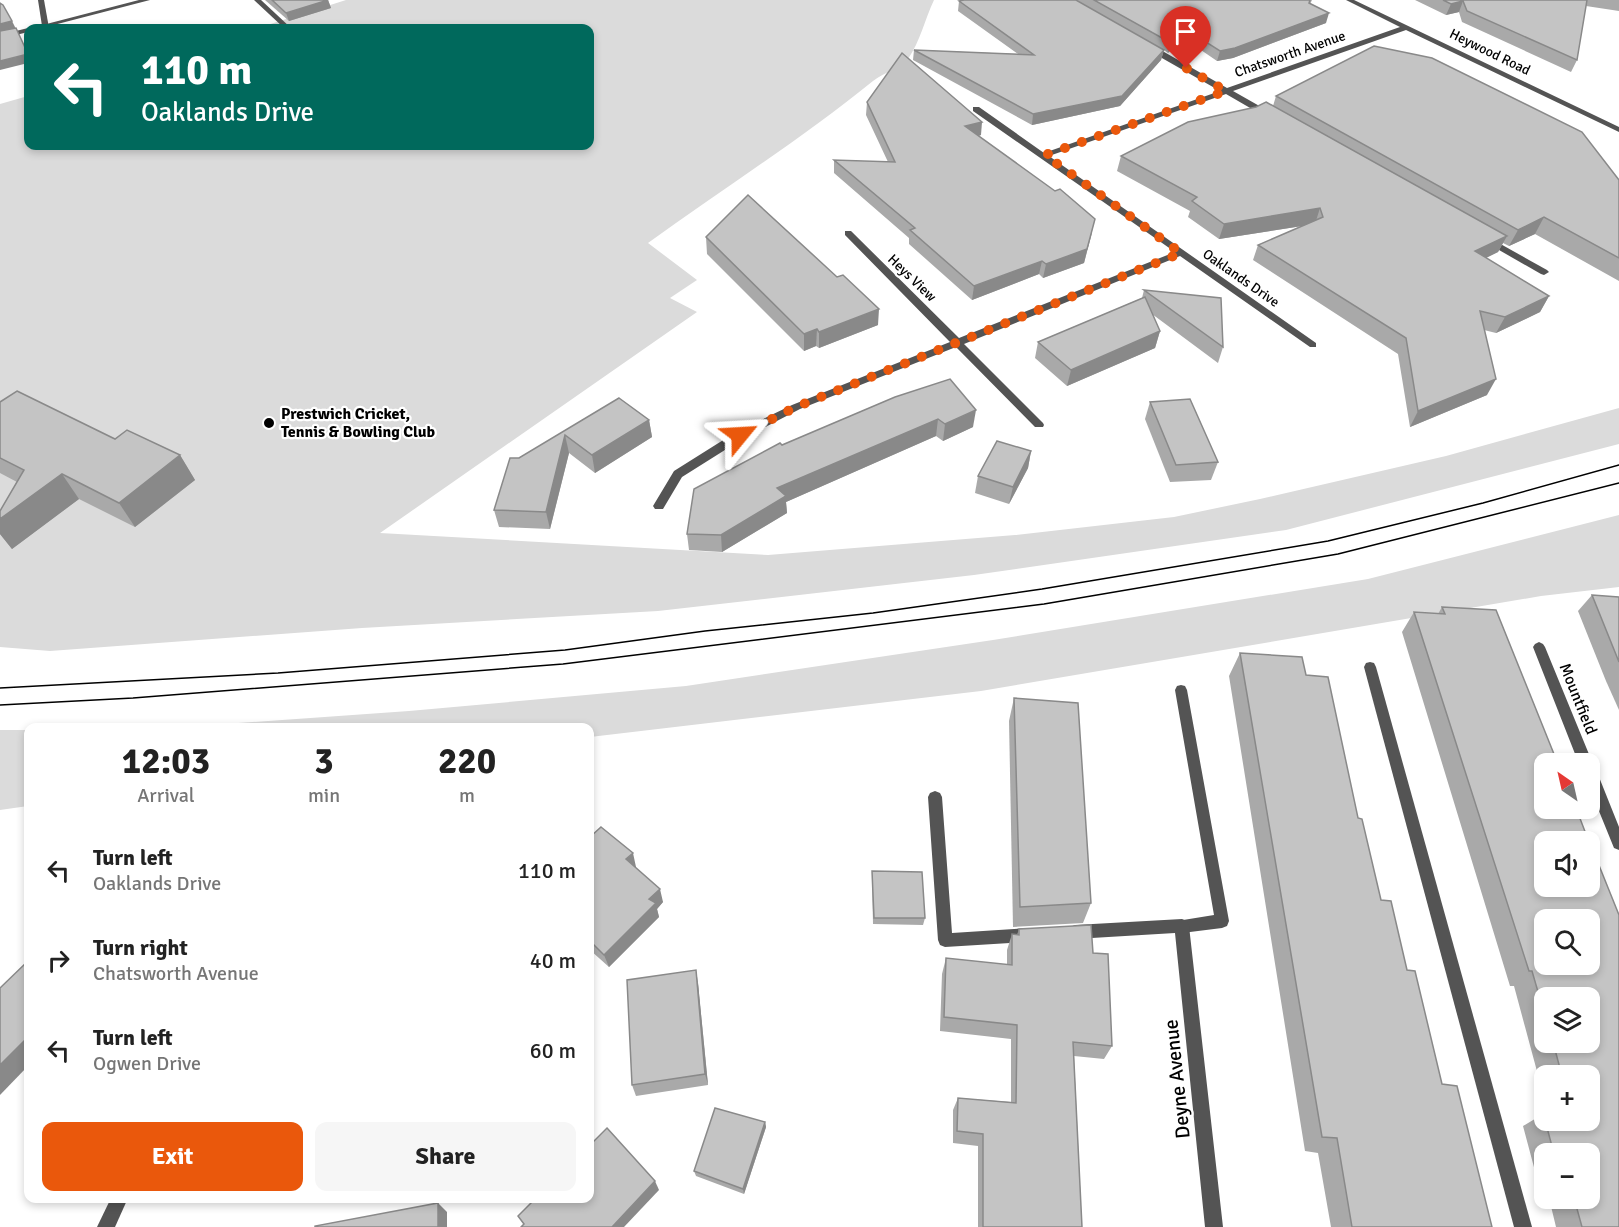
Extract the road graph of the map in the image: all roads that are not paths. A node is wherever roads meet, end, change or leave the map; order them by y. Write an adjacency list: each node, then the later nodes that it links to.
1 (50, 0): 5 (street)
2 (147, 0): 7 (street)
3 (257, 0): 8 (street)
4 (1348, 0): 9 (street, Heywood Road)
5 (41, 2): 6 (street)
6 (46, 24)
7 (54, 24)
8 (284, 24)
9 (1407, 27): 13 (street, Chatsworth Avenue); 16 (street, Heywood Road)
10 (24, 31): 11 (street)
11 (0, 37)
12 (1145, 45): 13 (street)
13 (1226, 91): 15 (street); 17 (street, Chatsworth Avenue)
14 (976, 109): 17 (street, Oaklands Drive)
15 (1277, 120)
16 (1619, 130)
17 (1045, 155): 20 (street, Oaklands Drive)
18 (848, 233): 22 (street, Heys View)
19 (1483, 237): 21 (street)
20 (1181, 253): 22 (street); 23 (street, Oaklands Drive)
21 (1544, 272)
22 (958, 342): 24 (street, Heys View); 25 (street)
23 (1313, 345)
24 (1039, 425)
25 (659, 506)
26 (1539, 648): 29 (street, Mountfield)
27 (1370, 667): 39 (street)
28 (1181, 690): 33 (street)
29 (1582, 753)
30 (935, 797): 35 (street)
31 (1600, 797): 32 (street)
32 (1619, 844)
33 (1182, 926): 34 (street); 38 (street, Deyne Avenue)
34 (1064, 933)
35 (1040, 934)
36 (118, 1203): 37 (street)
37 (106, 1227)
38 (1214, 1227)
39 (1523, 1227)

